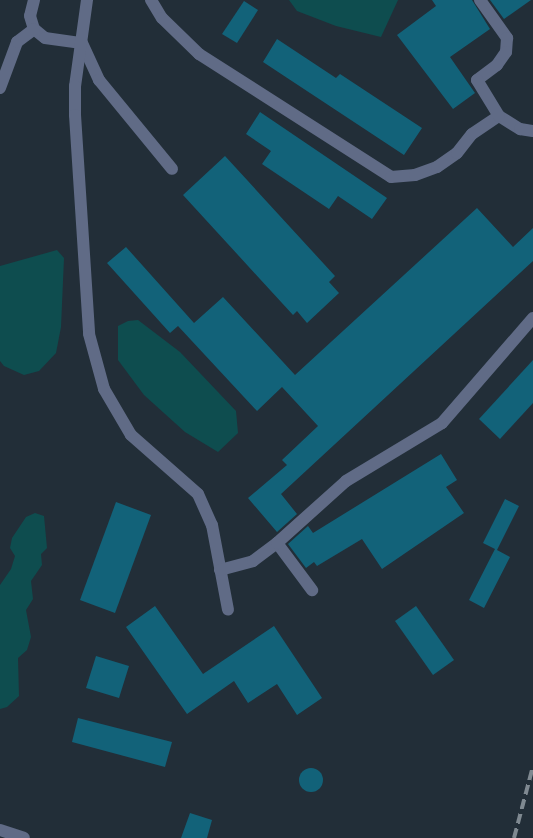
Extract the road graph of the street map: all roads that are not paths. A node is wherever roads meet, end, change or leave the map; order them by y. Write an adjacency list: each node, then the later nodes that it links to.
1 (34, 0): 5 (lane)
2 (87, 0): 6 (lane)
3 (151, 0): 8 (lane)
4 (480, 0): 8 (lane)
5 (34, 30): 6 (lane); 7 (lane)
6 (82, 43): 10 (lane); 13 (lane)
7 (0, 88)
8 (499, 116): 9 (lane)
9 (533, 132)
10 (172, 169)
11 (533, 318): 12 (lane)
12 (277, 543): 13 (lane); 14 (lane)
13 (220, 570): 15 (lane)
14 (312, 590)
15 (228, 610)
16 (0, 830): 17 (lane)
17 (24, 838)

